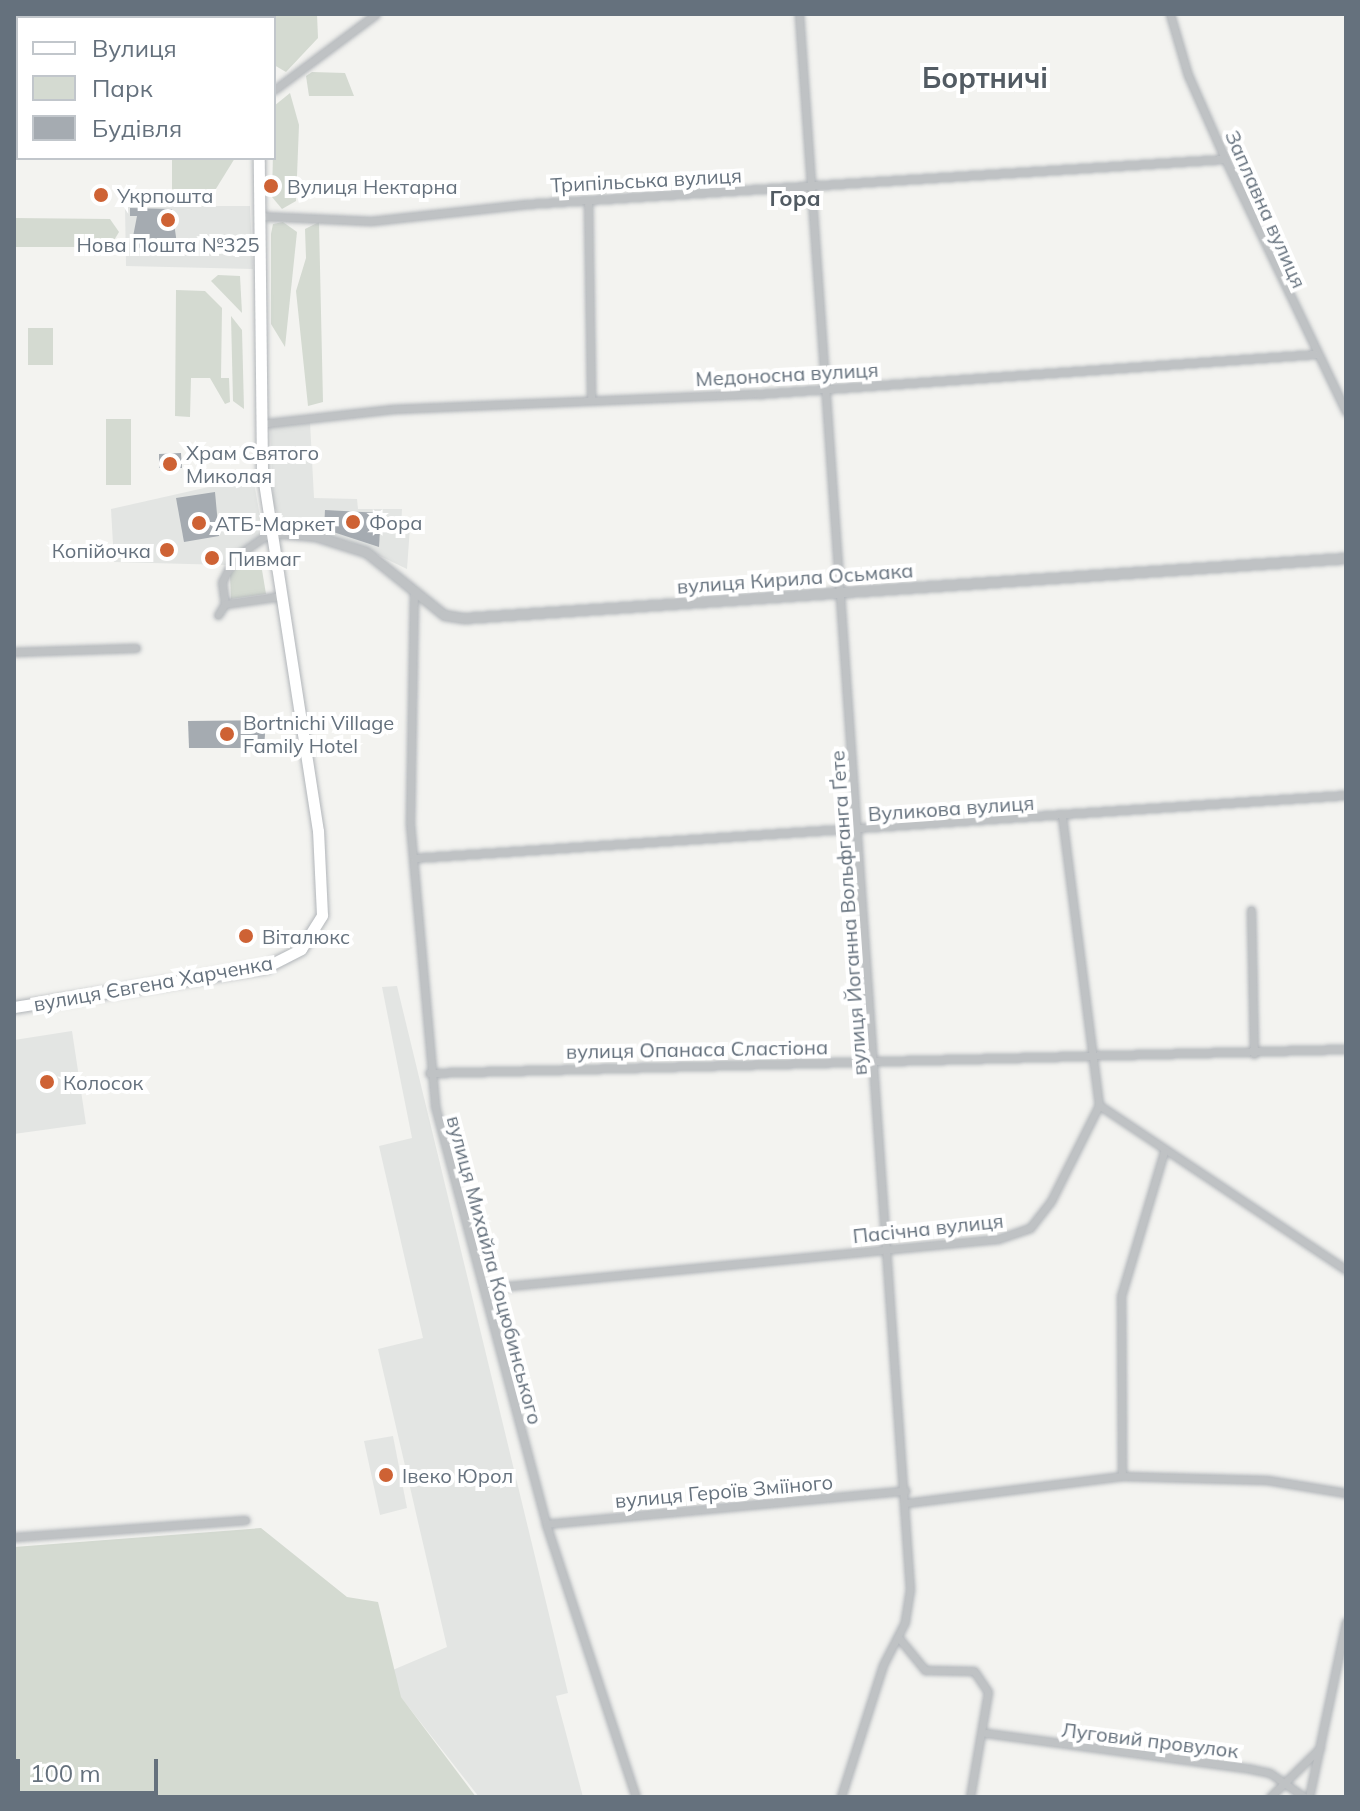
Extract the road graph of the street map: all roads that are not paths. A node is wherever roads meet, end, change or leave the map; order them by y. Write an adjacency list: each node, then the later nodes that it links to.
1 (376, 14): 4 (street)
2 (799, 14): 7 (street, вулиця Йоганна Вольфганга Ґете)
3 (1170, 14): 5 (street, Заплавна вулиця)
4 (276, 89)
5 (1225, 159): 7 (street, Трипільська вулиця); 10 (street, Заплавна вулиця)
6 (259, 160): 9 (main road, вулиця Євгена Харченка)
7 (812, 187): 8 (street, Трипільська вулиця); 11 (street, вулиця Йоганна Вольфганга Ґете)
8 (588, 200): 9 (street, Трипільська вулиця); 12 (street)
9 (260, 216): 14 (main road, вулиця Євгена Харченка)
10 (1316, 354): 11 (street, Медоносна вулиця); 13 (street, Заплавна вулиця)
11 (827, 388): 12 (street, Медоносна вулиця); 18 (street, вулиця Йоганна Вольфганга Ґете)
12 (591, 399): 14 (street, Медоносна вулиця)
13 (1346, 412)
14 (260, 424): 15 (main road, вулиця Євгена Харченка)
15 (271, 532): 17 (street, вулиця Кирила Осьмака); 19 (main road, вулиця Євгена Харченка); 20 (street)
16 (1346, 558): 18 (street, вулиця Кирила Осьмака)
17 (414, 592): 18 (street, вулиця Кирила Осьмака); 27 (street, вулиця Михайла Коцюбинського)
18 (842, 594): 26 (street, вулиця Йоганна Вольфганга Ґете)
19 (281, 596): 20 (street); 29 (main road, вулиця Євгена Харченка)
20 (225, 604): 21 (street)
21 (218, 615)
22 (136, 648): 23 (street)
23 (14, 652)
24 (1346, 795): 25 (street, Вуликова вулиця)
25 (1062, 816): 26 (street, Вуликова вулиця); 32 (street)
26 (858, 830): 27 (street, Вуликова вулиця); 33 (street, вулиця Йоганна Вольфганга Ґете)
27 (414, 858): 34 (street, вулиця Михайла Коцюбинського)
28 (1251, 910): 31 (street)
29 (14, 1007)
30 (1346, 1049): 31 (street, вулиця Опанаса Сластіона)
31 (1254, 1054): 32 (street, вулиця Опанаса Сластіона)
32 (1095, 1058): 33 (street, вулиця Опанаса Сластіона); 35 (street)
33 (875, 1061): 34 (street, вулиця Опанаса Сластіона); 37 (street, вулиця Йоганна Вольфганга Ґете)
34 (429, 1073): 39 (street, вулиця Михайла Коцюбинського)
35 (1099, 1105): 36 (street); 37 (street, Пасічна вулиця)
36 (1164, 1152): 38 (street); 40 (street)
37 (890, 1247): 39 (street, Пасічна вулиця); 41 (street, вулиця Йоганна Вольфганга Ґете)
38 (1346, 1270)
39 (487, 1288): 45 (street, вулиця Михайла Коцюбинського)
40 (1122, 1476): 42 (street); 43 (street)
41 (905, 1491): 43 (street, вулиця Йоганна Вольфганга Ґете); 45 (street, вулиця Героїв Зміїного)
42 (1346, 1493)
43 (906, 1503): 48 (street, вулиця Йоганна Вольфганга Ґете)
44 (245, 1520): 46 (street)
45 (546, 1524): 52 (street, вулиця Михайла Коцюбинського)
46 (14, 1537)
47 (1346, 1622): 50 (street)
48 (898, 1637): 49 (street); 53 (street, вулиця Йоганна Вольфганга Ґете)
49 (986, 1733): 51 (street, Луговий провулок); 54 (street)
50 (1320, 1747): 51 (street); 56 (street)
51 (1284, 1783): 55 (street); 56 (street, Луговий провулок)
52 (636, 1797)
53 (841, 1797)
54 (970, 1797)
55 (1270, 1797)
56 (1306, 1797)

